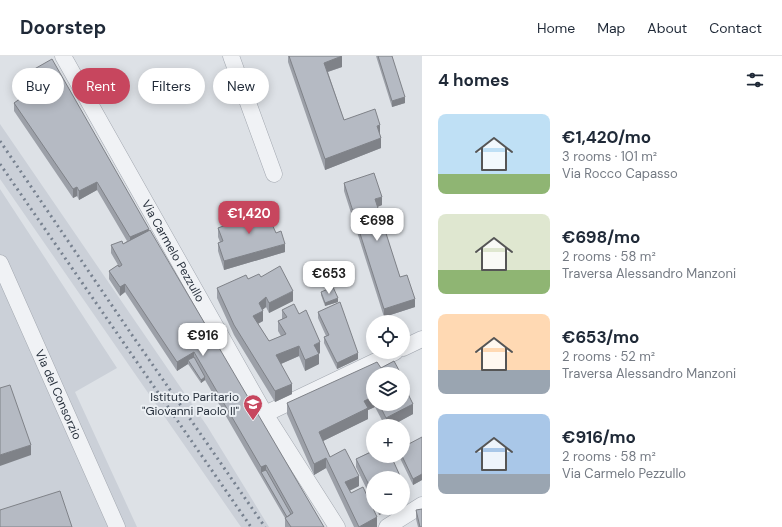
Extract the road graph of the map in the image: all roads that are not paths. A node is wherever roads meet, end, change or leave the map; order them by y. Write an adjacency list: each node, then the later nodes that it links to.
1 (63, 56): 8 (street, Via Carmelo Pezzullo)
2 (231, 56): 3 (street)
3 (274, 174)
4 (0, 263): 10 (street, Via del Consorzio)
5 (422, 339): 6 (street)
6 (410, 345)
7 (380, 359): 8 (street)
8 (265, 414): 11 (street, Via Carmelo Pezzullo)
9 (422, 505): 12 (street)
10 (117, 527)
11 (337, 527)
12 (387, 527)

